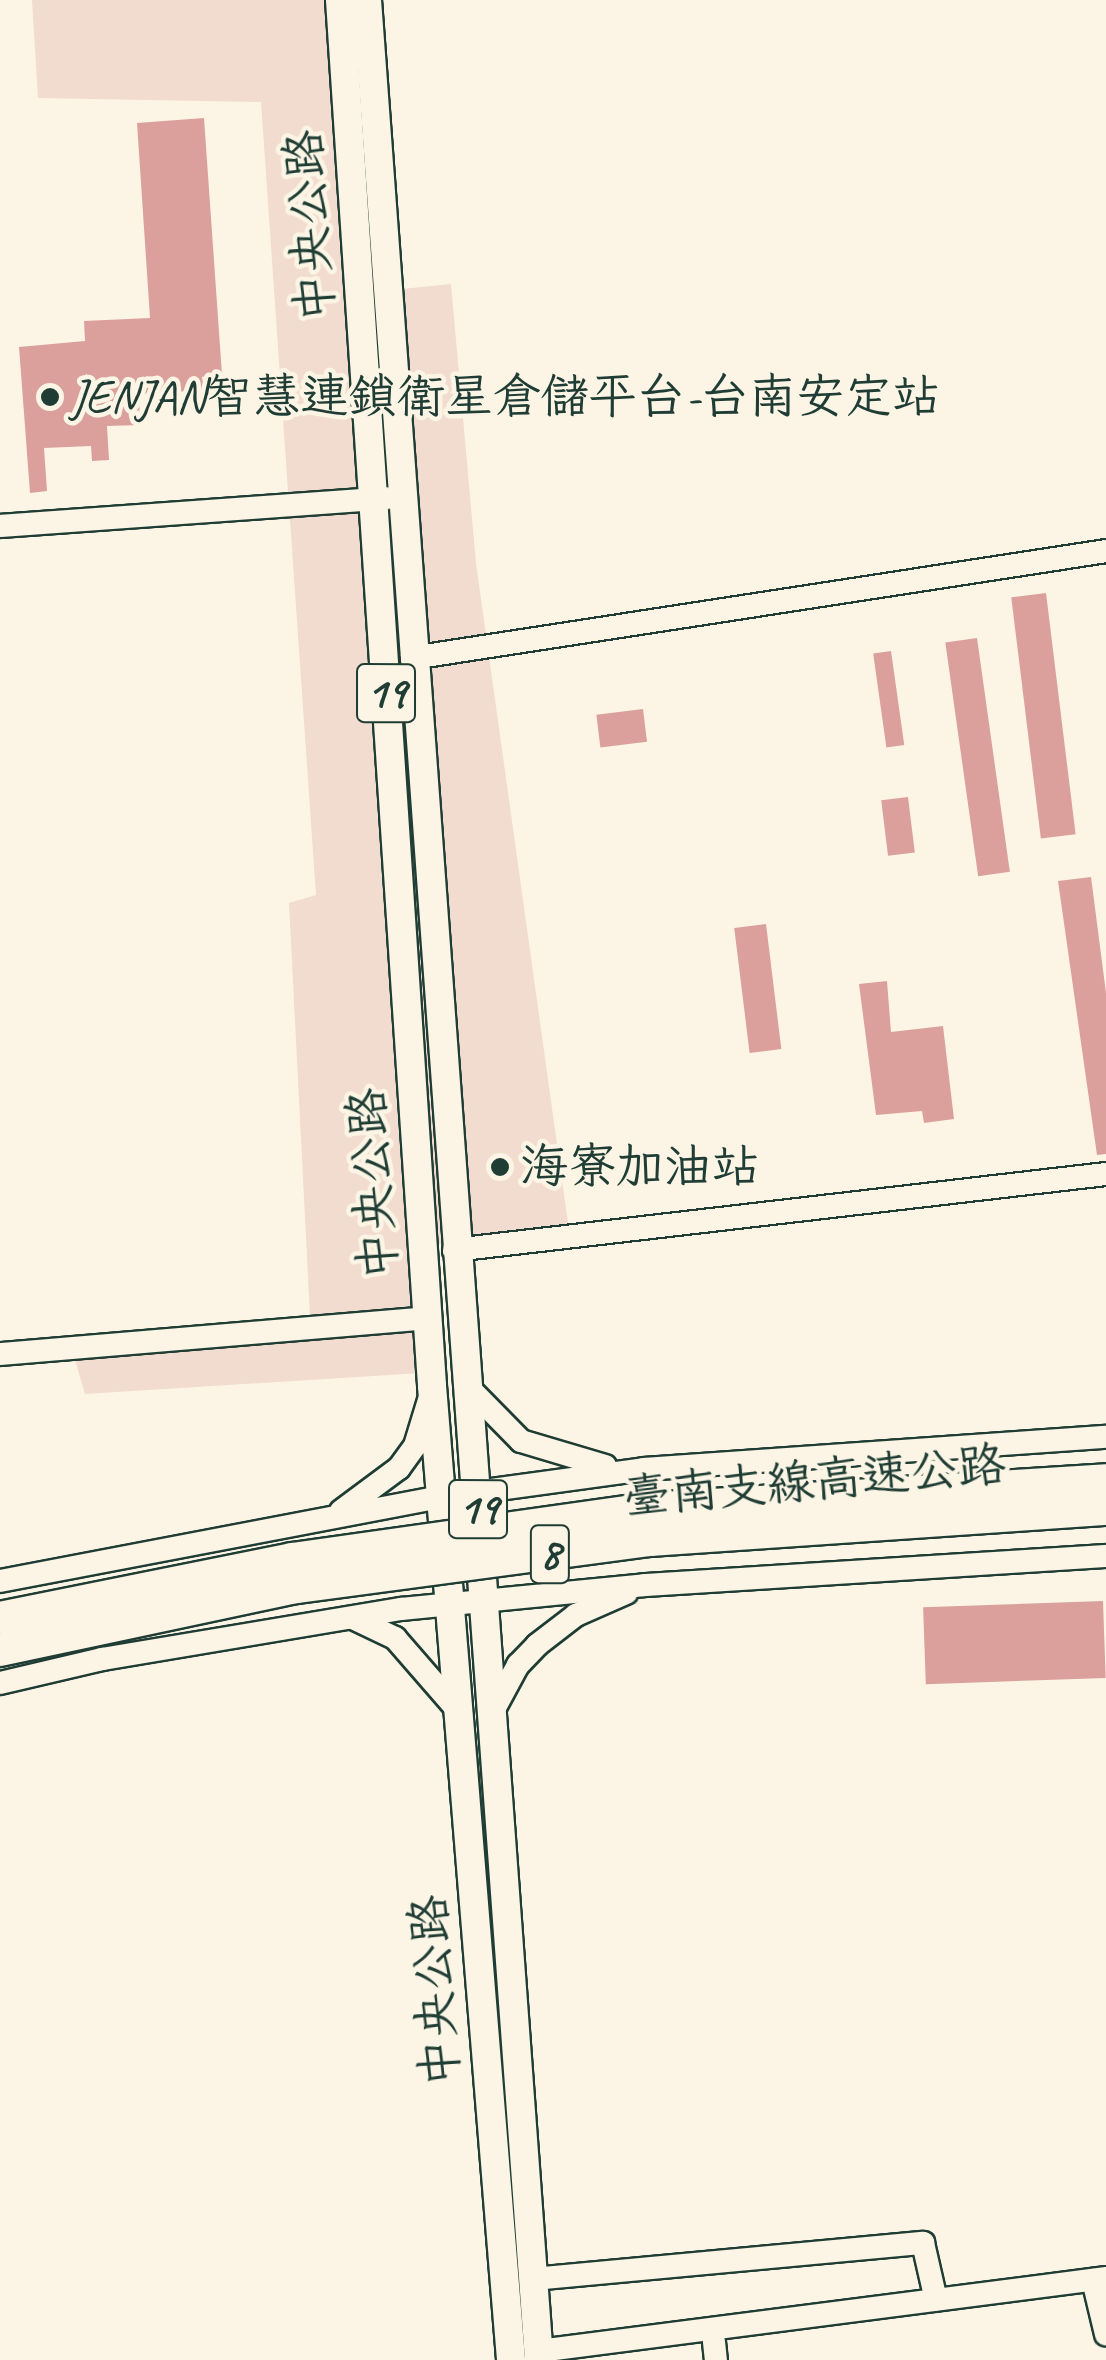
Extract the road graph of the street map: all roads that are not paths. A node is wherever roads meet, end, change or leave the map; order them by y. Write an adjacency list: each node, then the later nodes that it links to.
1 (340, 0): 3 (main road, 中央公路 / 19)
2 (367, 0): 3 (main road, 中央公路 / 19)
3 (387, 498): 4 (street); 6 (main road, 中央公路 / 19); 9 (main road, 中央公路 / 19)
4 (0, 526)
5 (1106, 551): 6 (street)
6 (412, 658): 8 (main road, 中央公路 / 19)
7 (1106, 1174): 8 (street)
8 (454, 1250): 11 (main road, 中央公路 / 19)
9 (428, 1318): 10 (street); 12 (main road, 中央公路 / 19)
10 (0, 1354)
11 (465, 1384): 14 (street); 16 (main road, 中央公路 / 19)
12 (432, 1386): 17 (main road, 中央公路 / 19); 19 (street)
13 (1106, 1437): 14 (street)
14 (644, 1468): 16 (street)
15 (1106, 1480): 26 (highway, 臺南支線高速公路 / 8, bridge)
16 (477, 1492): 17 (street); 23 (main road, 中央公路 / 19)
17 (440, 1497): 19 (street); 24 (main road, 中央公路 / 19)
18 (1106, 1509): 27 (highway, 臺南支線高速公路 / 8, bridge)
19 (329, 1519): 21 (street)
20 (1106, 1556): 22 (street)
21 (0, 1581)
22 (645, 1584): 23 (street); 29 (street)
23 (485, 1601): 24 (street); 29 (main road, 中央公路 / 19)
24 (450, 1604): 25 (street); 30 (main road, 中央公路 / 19)
25 (349, 1617): 28 (street); 30 (street)
26 (0, 1618)
27 (0, 1650)
28 (0, 1683)
29 (492, 1713): 31 (main road, 中央公路 / 19)
30 (462, 1715): 36 (main road, 中央公路 / 19)
31 (533, 2279): 33 (street); 35 (main road, 中央公路 / 19)
32 (1100, 2279): 33 (street); 34 (street)
33 (936, 2300): 35 (street)
34 (1106, 2334)
35 (539, 2356)
36 (510, 2360)

